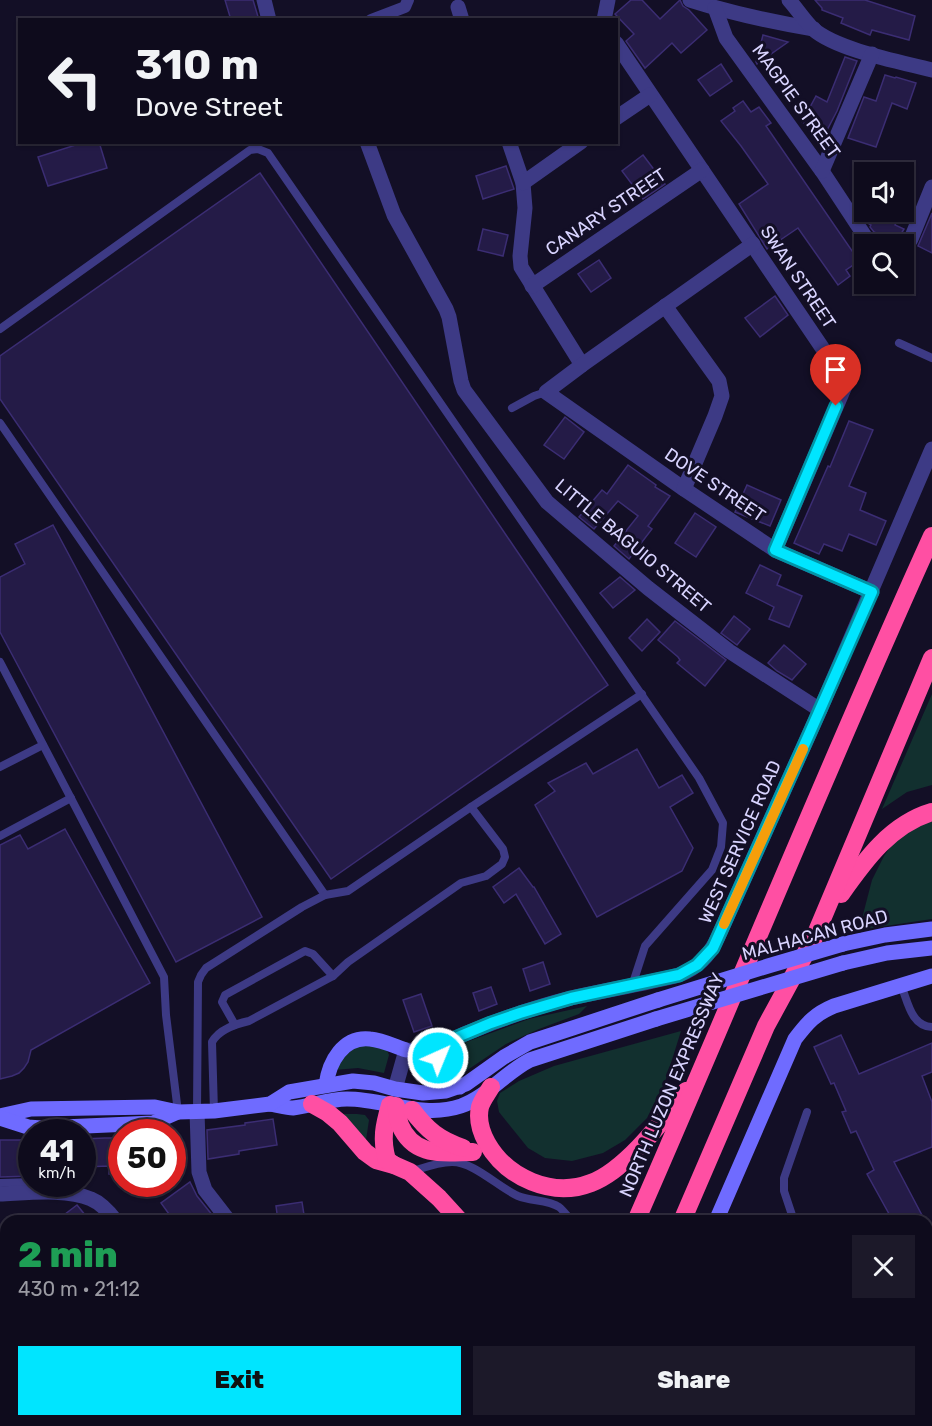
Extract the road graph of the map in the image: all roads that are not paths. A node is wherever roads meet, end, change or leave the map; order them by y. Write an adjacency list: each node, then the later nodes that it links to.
1 (264, 0): 7 (street)
2 (408, 0): 8 (street)
3 (608, 0): 9 (street)
4 (690, 0): 6 (street)
5 (789, 0): 10 (street)
6 (715, 8): 10 (street); 20 (street, MAGPIE STREET)
7 (269, 18)
8 (376, 18)
9 (604, 18)
10 (814, 29): 12 (street)
11 (618, 46): 14 (street, SWAN STREET)
12 (872, 54): 13 (street); 20 (street)
13 (932, 70)
14 (650, 94): 15 (street); 19 (street, SWAN STREET)
15 (618, 117)
16 (368, 144): 43 (street, LITTLE BAGUIO STREET)
17 (510, 144): 21 (street)
18 (578, 144): 21 (street)
19 (702, 170): 25 (street, SWAN STREET); 26 (street, CANARY STREET)
20 (822, 171): 23 (street, MAGPIE STREET)
21 (523, 183): 26 (street)
22 (932, 188): 24 (street)
23 (863, 234)
24 (913, 234)
25 (753, 244): 27 (street); 38 (street, SWAN STREET)
26 (532, 286): 31 (street)
27 (665, 306): 31 (street); 36 (street)
28 (0, 329): 42 (lane)
29 (899, 343): 30 (lane)
30 (932, 358)
31 (582, 365): 32 (street)
32 (546, 393): 33 (lane); 36 (street, DOVE STREET)
33 (512, 408)
34 (0, 423): 50 (lane)
35 (932, 449): 39 (street, WEST SERVICE ROAD)
36 (684, 489): 38 (street, DOVE STREET)
37 (932, 536): 62 (highway, NORTH LUZON EXPRESSWAY)
38 (775, 550): 39 (street, DOVE STREET)
39 (872, 592): 43 (street, WEST SERVICE ROAD)
40 (932, 658): 52 (highway)
41 (0, 662): 44 (lane)
42 (642, 694): 47 (lane); 56 (lane)
43 (820, 710): 56 (street, WEST SERVICE ROAD)
44 (43, 745): 45 (lane); 46 (lane)
45 (0, 767)
46 (71, 798): 49 (lane); 70 (lane)
47 (471, 807): 50 (lane); 54 (lane)
48 (932, 812): 52 (highway)
49 (0, 836)
50 (325, 895): 71 (lane)
51 (932, 929): 64 (main road, MALHACAN ROAD, bridge)
52 (815, 936): 87 (highway)
53 (932, 948): 65 (main road, MALHACAN ROAD, bridge)
54 (333, 976): 58 (lane); 58 (lane)
55 (932, 976): 57 (main road)
56 (632, 986): 60 (street, WEST SERVICE ROAD)
57 (901, 986): 59 (lane); 88 (main road)
58 (235, 1025): 69 (lane)
59 (932, 1027)
60 (448, 1041): 61 (street, WEST SERVICE ROAD); 64 (main road)
61 (406, 1050): 63 (main road); 66 (street)
62 (702, 1070): 76 (highway); 86 (highway, NORTH LUZON EXPRESSWAY)
63 (326, 1085): 66 (main road, MALHACAN ROAD); 67 (main road, MALHACAN ROAD)
64 (460, 1087): 66 (main road, MALHACAN ROAD)
65 (491, 1087): 66 (main road, MALHACAN ROAD); 76 (highway)
66 (398, 1102): 68 (main road, MALHACAN ROAD); 77 (highway); 78 (highway)
67 (270, 1104): 68 (main road, MALHACAN ROAD); 69 (main road, MALHACAN ROAD)
68 (312, 1104): 78 (highway)
69 (214, 1111): 71 (main road, MALHACAN ROAD)
70 (178, 1112): 71 (main road, MALHACAN ROAD); 73 (main road, MALHACAN ROAD); 75 (main road, MALHACAN ROAD)
71 (197, 1112): 83 (street)
72 (807, 1112): 89 (lane)
73 (0, 1117): 74 (main road, MALHACAN ROAD)
74 (18, 1123)
75 (96, 1127)
76 (497, 1157): 77 (highway)
77 (474, 1160): 78 (lane); 85 (lane)
78 (402, 1169): 84 (highway)
79 (18, 1182): 80 (lane)
80 (0, 1183)
81 (0, 1194): 82 (street)
82 (110, 1215)
83 (224, 1215)
84 (455, 1215)
85 (566, 1215)
86 (639, 1215)
87 (685, 1215)
88 (719, 1215)
89 (792, 1215)

